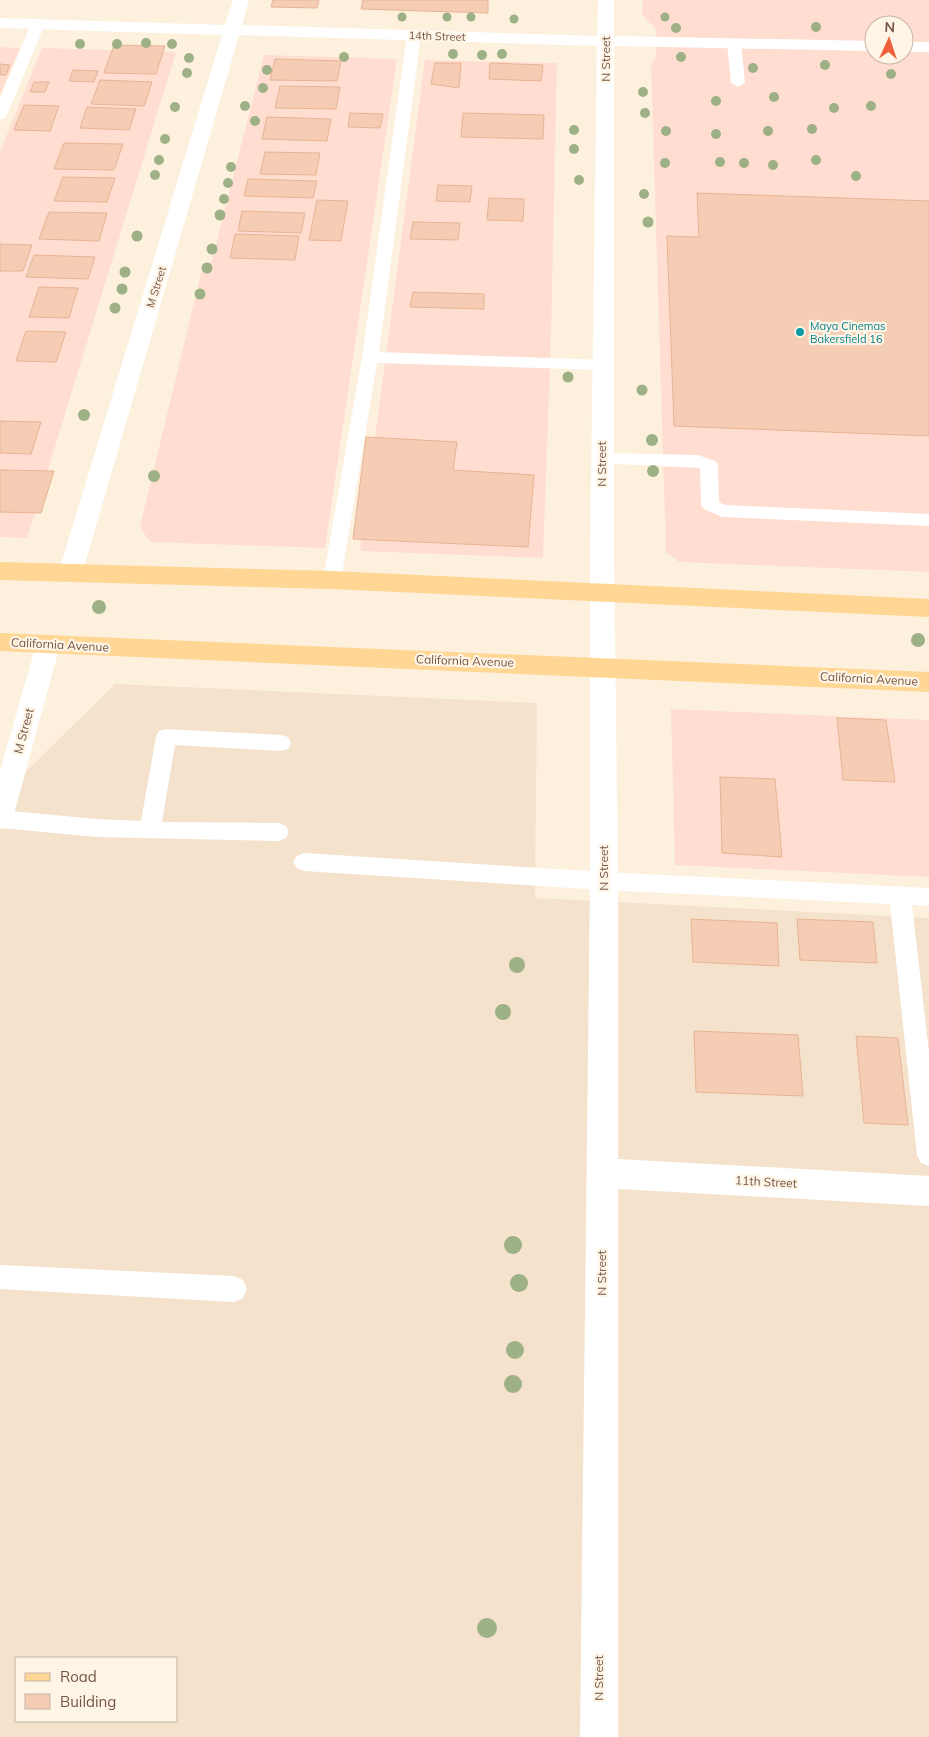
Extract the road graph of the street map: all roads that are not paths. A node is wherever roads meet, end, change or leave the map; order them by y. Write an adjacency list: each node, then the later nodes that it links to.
1 (241, 0): 5 (street, M Street)
2 (606, 0): 7 (street, N Street)
3 (0, 22): 4 (street, 14th Street)
4 (38, 24): 5 (street, 14th Street); 13 (lane)
5 (234, 29): 6 (street, 14th Street); 19 (street, M Street)
6 (414, 35): 7 (street, 14th Street); 14 (lane)
7 (606, 41): 8 (street, 14th Street); 15 (street, N Street)
8 (734, 43): 9 (street, 14th Street); 12 (lane)
9 (864, 46)
10 (914, 47): 11 (street)
11 (929, 47)
12 (738, 82)
13 (0, 115)
14 (370, 357): 15 (lane); 20 (lane)
15 (603, 365): 16 (street, N Street)
16 (603, 459): 17 (lane); 21 (street, N Street)
17 (929, 520)
18 (0, 571): 19 (main road)
19 (70, 574): 20 (main road)
20 (332, 580): 21 (main road)
21 (602, 594): 22 (main road); 25 (street, N Street)
22 (929, 608)
23 (0, 642): 24 (main road, California Avenue)
24 (48, 645): 25 (main road, California Avenue); 28 (street, M Street)
25 (602, 667): 26 (main road, California Avenue); 32 (street, N Street)
26 (929, 682)
27 (281, 743): 29 (lane)
28 (0, 818): 29 (lane)
29 (150, 830): 30 (lane)
30 (279, 832)
31 (304, 862): 32 (lane)
32 (604, 881): 33 (lane); 36 (street, N Street)
33 (900, 896): 34 (lane); 35 (lane)
34 (929, 897)
35 (929, 1155)
36 (603, 1173): 37 (street, 11th Street); 40 (street, N Street)
37 (929, 1191)
38 (0, 1277): 39 (lane)
39 (234, 1289)
40 (599, 1737)

